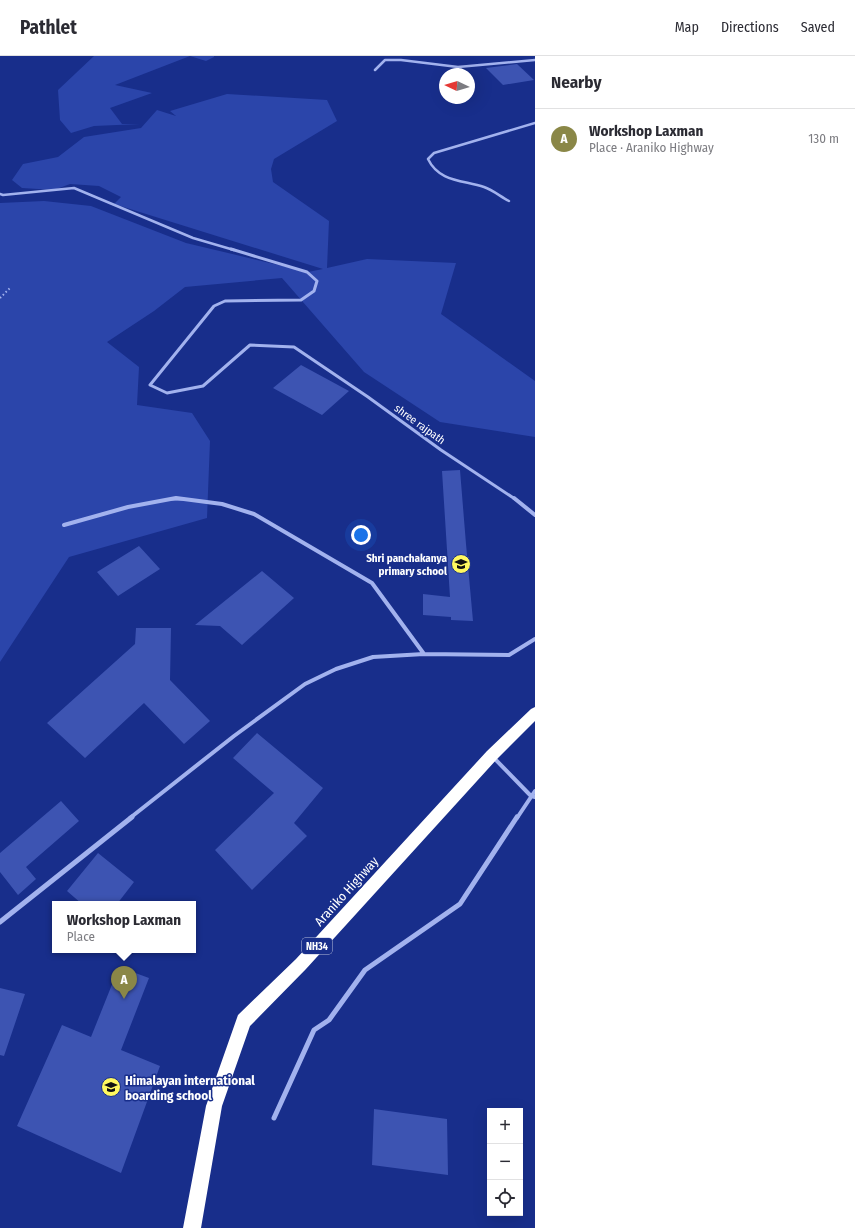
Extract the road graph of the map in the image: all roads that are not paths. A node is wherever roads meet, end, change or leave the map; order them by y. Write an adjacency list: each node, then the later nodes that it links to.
1 (518, 56): 2 (street)
2 (525, 60): 3 (street); 4 (street)
3 (535, 60)
4 (375, 70)
5 (535, 123): 7 (street)
6 (0, 194): 8 (street, shree rajpath)
7 (509, 201)
8 (535, 515)
9 (64, 525): 11 (street)
10 (535, 639): 11 (street)
11 (424, 654): 16 (street)
12 (535, 713): 13 (highway, Araniko Highway / NH34)
13 (492, 755): 15 (street); 18 (highway, Araniko Highway / NH34)
14 (535, 791): 15 (street)
15 (533, 796): 17 (street)
16 (0, 922)
17 (274, 1118)
18 (192, 1228)

